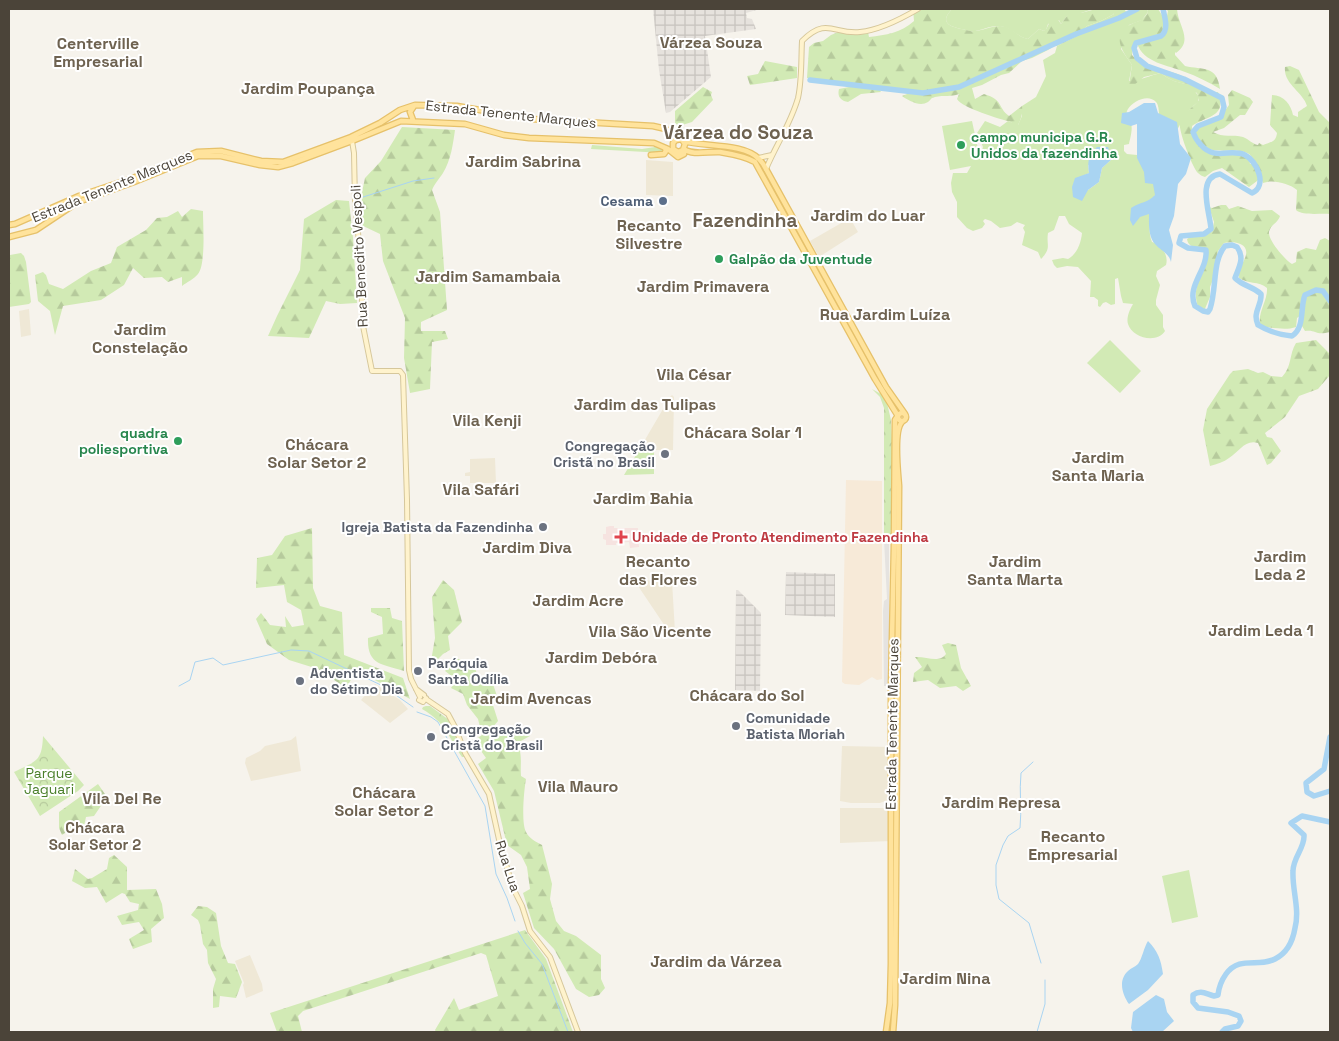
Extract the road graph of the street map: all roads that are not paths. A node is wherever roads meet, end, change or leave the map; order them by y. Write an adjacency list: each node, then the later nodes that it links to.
1 (918, 9): 15 (street)
2 (415, 105): 3 (main road, Estrada Tenente Marques); 5 (main road); 8 (main road, Estrada Tenente Marques)
3 (400, 110): 4 (main road, Estrada Tenente Marques); 6 (main road)
4 (389, 117): 7 (main road); 18 (main road, Estrada Tenente Marques)
5 (413, 120): 6 (main road, Estrada Tenente Marques); 11 (main road, Estrada Tenente Marques)
6 (401, 121): 7 (main road, Estrada Tenente Marques)
7 (394, 123): 9 (main road, Estrada Tenente Marques)
8 (676, 140): 10 (main road, Estrada Tenente Marques); 13 (main road)
9 (352, 141): 20 (main road, Estrada Tenente Marques); 27 (street, Rua Benedito Vespoli)
10 (683, 141): 12 (main road); 16 (main road, Estrada Tenente Marques)
11 (664, 147): 13 (main road, Estrada Tenente Marques); 14 (main road)
12 (684, 149): 13 (main road); 22 (main road)
13 (673, 151)
14 (651, 155)
15 (772, 155): 16 (street); 17 (street)
16 (758, 158): 17 (main road, Estrada Tenente Marques)
17 (766, 168): 23 (main road, Estrada Tenente Marques)
18 (39, 214): 19 (main road, Estrada Tenente Marques); 20 (main road)
19 (9, 225)
20 (44, 225): 21 (main road, Estrada Tenente Marques)
21 (9, 237)
22 (875, 379): 23 (main road); 25 (main road)
23 (886, 387): 24 (main road, Estrada Tenente Marques)
24 (905, 414): 25 (main road); 26 (main road)
25 (898, 417): 26 (main road); 29 (main road, Estrada Tenente Marques)
26 (902, 422): 30 (main road, Estrada Tenente Marques)
27 (423, 698): 28 (street, Rua Lua)
28 (578, 1032)
29 (886, 1032)
30 (893, 1032)

